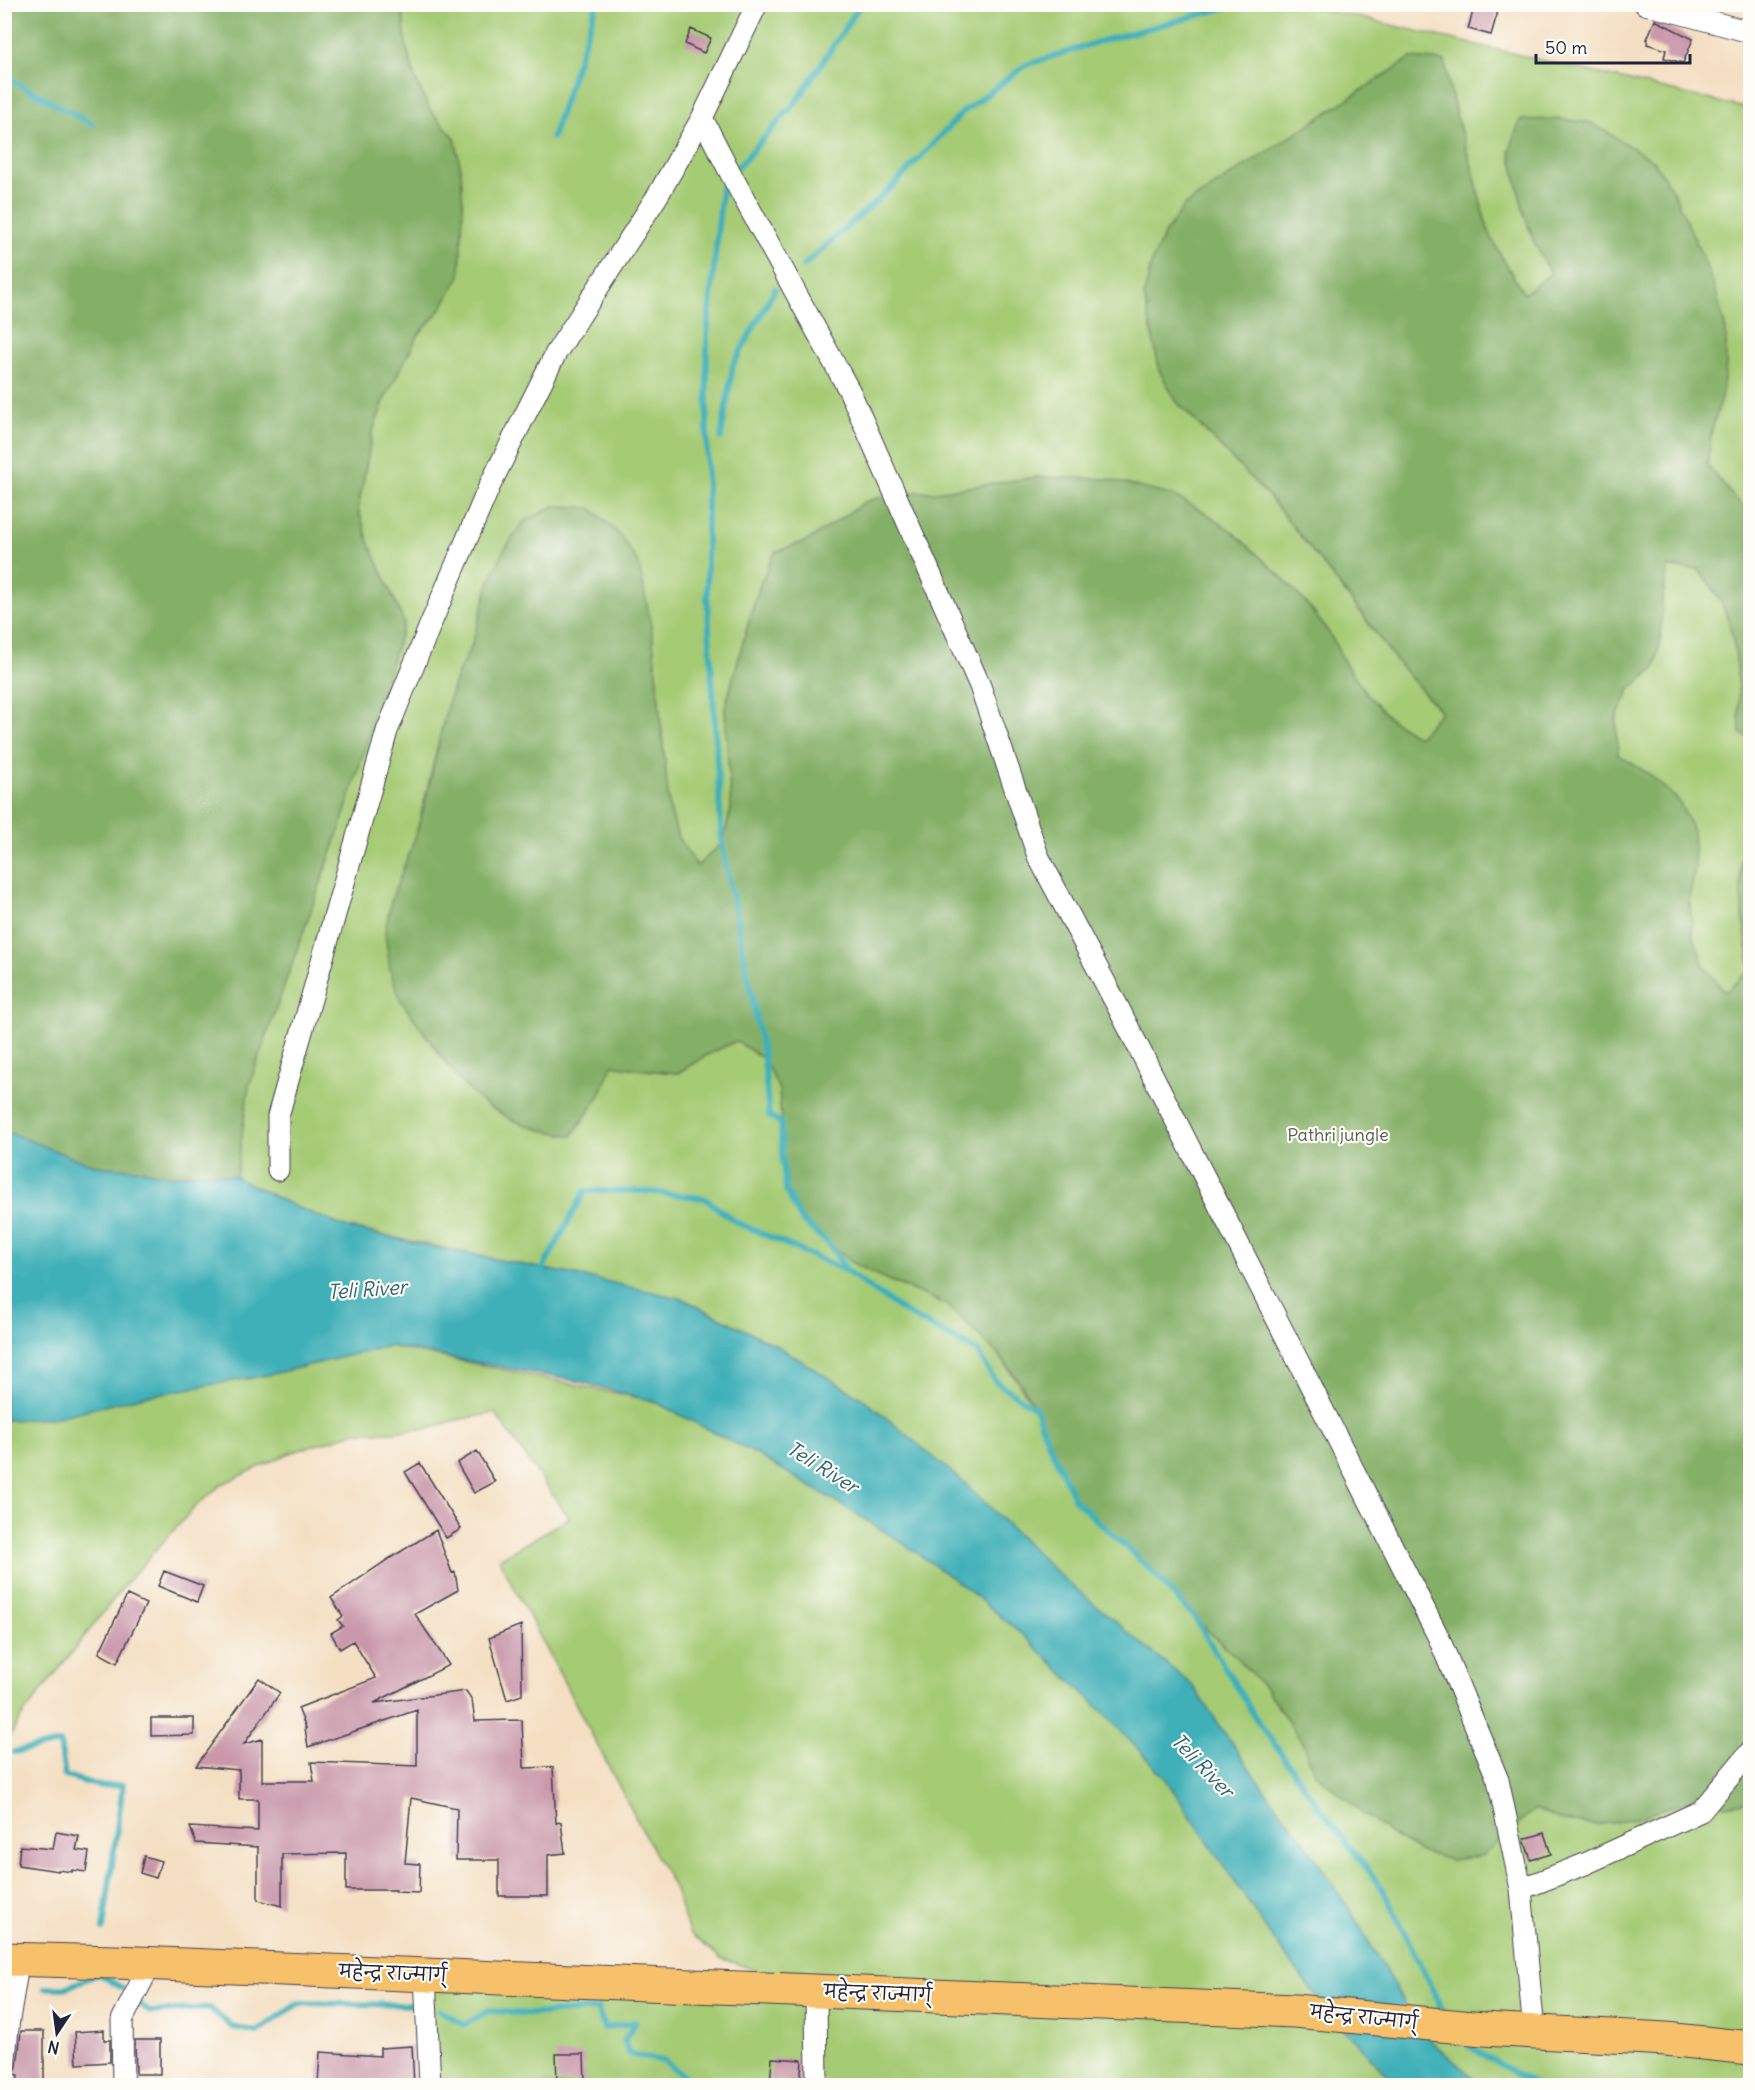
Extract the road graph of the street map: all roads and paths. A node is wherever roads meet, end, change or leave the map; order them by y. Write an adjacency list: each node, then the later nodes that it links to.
1 (757, 4): 4 (street)
2 (1645, 4): 3 (street)
3 (1750, 32)
4 (702, 118): 5 (street); 7 (street)
5 (278, 1170)
6 (1750, 1752): 7 (street)
7 (1521, 1889): 12 (street)
8 (11, 1959): 9 (highway, महेन्द्र राज्मार्ग्); 14 (street)
9 (151, 1963): 10 (highway, महेन्द्र राज्मार्ग्); 15 (street)
10 (425, 1975): 11 (highway, महेन्द्र राज्मार्ग्); 16 (street)
11 (816, 1991): 12 (highway, महेन्द्र राज्मार्ग्); 17 (street)
12 (1534, 2033): 13 (highway, महेन्द्र राज्मार्ग्)
13 (1750, 2048)
14 (4, 2066)
15 (123, 2085)
16 (430, 2085)
17 (817, 2085)

